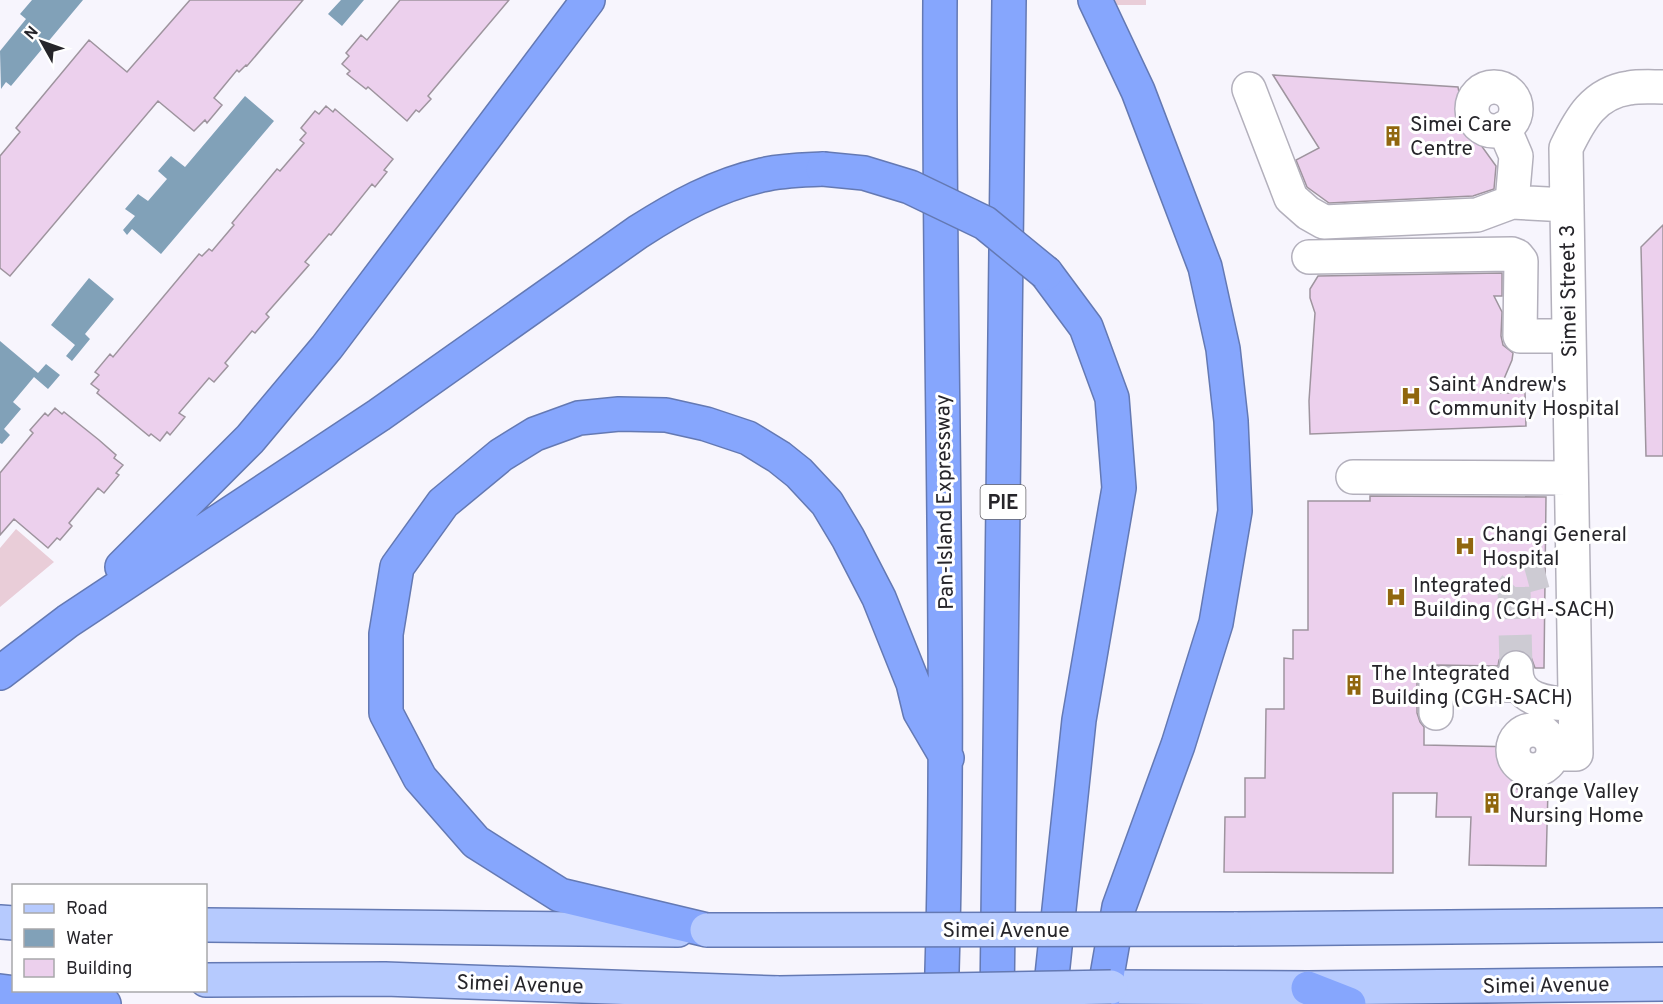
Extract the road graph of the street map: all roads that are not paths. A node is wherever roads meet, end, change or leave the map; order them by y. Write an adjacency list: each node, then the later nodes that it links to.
1 (588, 0): 14 (highway)
2 (940, 0): 19 (highway, Pan-Island Expressway)
3 (1009, 0): 29 (highway, PIE)
4 (1095, 0): 31 (highway)
5 (1663, 87): 9 (street, Simei Street 3)
6 (1249, 89): 8 (street)
7 (1504, 128): 8 (street)
8 (1512, 202): 9 (street)
9 (1567, 205): 11 (street, Simei Street 3)
10 (1309, 257): 11 (street)
11 (1569, 336): 13 (street, Simei Street 3)
12 (1353, 477): 13 (street)
13 (1570, 478): 16 (street, Simei Street 3)
14 (68, 621): 15 (highway); 30 (highway, bridge)
15 (0, 673)
16 (1574, 704): 17 (street); 18 (street, Simei Street 3)
17 (1436, 713)
18 (1553, 754)
19 (947, 758): 22 (highway); 28 (highway, Pan-Island Expressway)
20 (207, 925): 22 (main road, Simei Avenue)
21 (1663, 925): 22 (main road, Simei Avenue, bridge)
22 (707, 930)
23 (207, 980): 25 (main road, Simei Avenue, bridge)
24 (1663, 984): 25 (main road, Simei Avenue)
25 (1308, 988): 32 (highway)
26 (0, 991): 27 (highway)
27 (104, 1004)
28 (941, 1004)
29 (997, 1004)
30 (1049, 1004)
31 (1102, 1004)
32 (1349, 1004)

